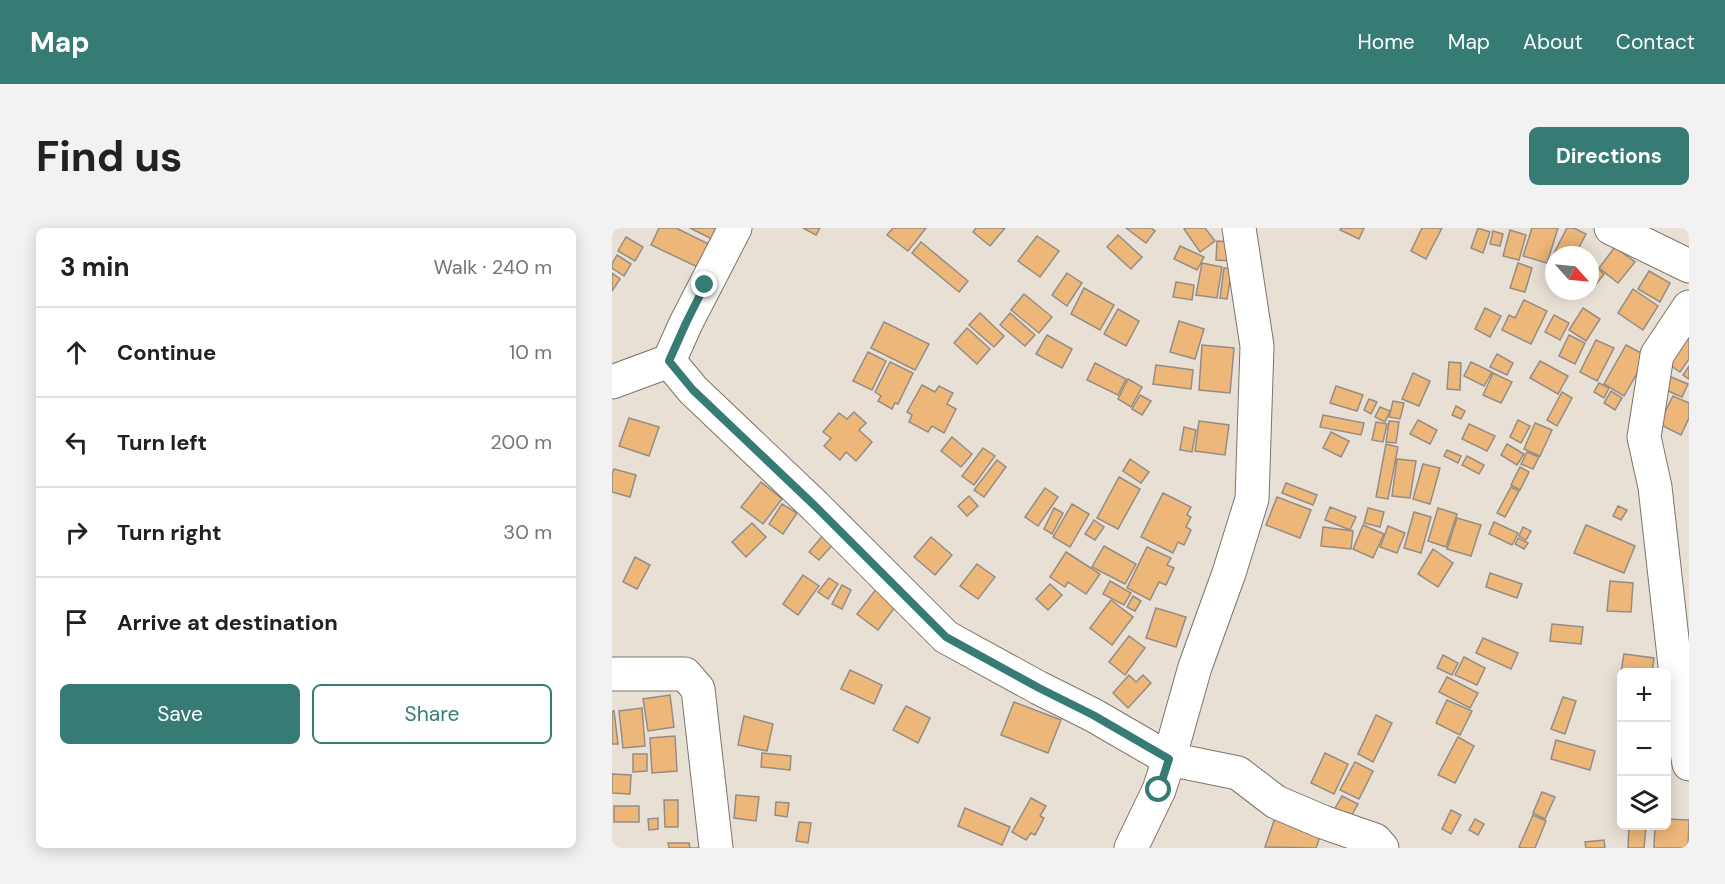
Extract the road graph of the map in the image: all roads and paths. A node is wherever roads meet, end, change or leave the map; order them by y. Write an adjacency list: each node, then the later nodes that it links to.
1 (735, 228): 6 (street)
2 (1239, 228): 9 (street)
3 (1611, 228): 4 (street)
4 (1689, 266)
5 (1689, 307): 10 (street)
6 (669, 361): 7 (street); 9 (street)
7 (612, 382)
8 (612, 674): 11 (street)
9 (1169, 759): 12 (street); 13 (street)
10 (1689, 765)
11 (716, 848)
12 (1131, 848)
13 (1382, 848)

